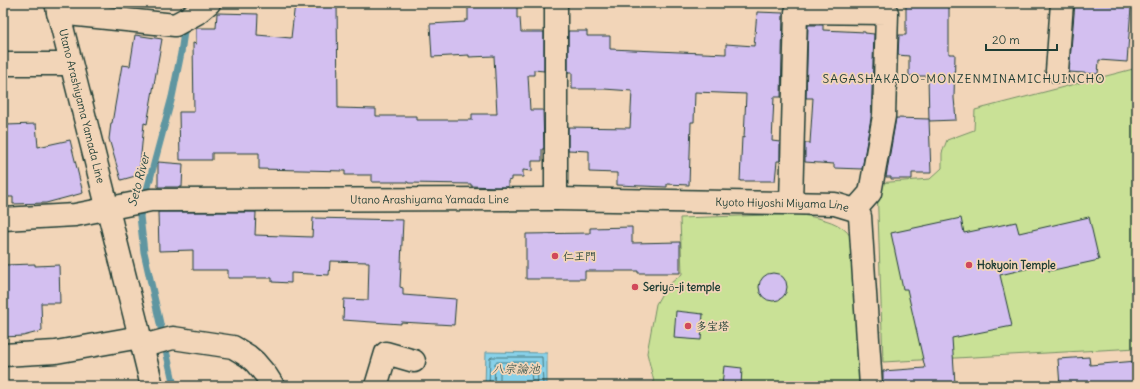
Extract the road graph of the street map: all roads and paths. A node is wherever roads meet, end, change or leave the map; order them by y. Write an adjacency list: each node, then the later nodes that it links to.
1 (556, 3): 8 (main road)
2 (1062, 3): 7 (main road)
3 (57, 8): 4 (main road); 6 (main road, Utano Arashiyama Yamada Line)
4 (203, 8)
5 (3, 64): 6 (main road)
6 (70, 64): 10 (main road, Utano Arashiyama Yamada Line)
7 (1057, 71)
8 (556, 199): 9 (main road, Kyoto Hiyoshi Miyama Line); 10 (main road, Utano Arashiyama Yamada Line)
9 (791, 203): 11 (main road, Kyoto Hiyoshi Miyama Line); 11 (main road)
10 (108, 209): 12 (main road, Utano Arashiyama Yamada Line); 13 (main road, Utano Arashiyama Yamada Line)
11 (855, 210): 19 (main road, Kyoto Hiyoshi Miyama Line)
12 (3, 219)
13 (153, 341): 14 (main road); 16 (main road, Utano Arashiyama Yamada Line); 17 (main road)
14 (3, 355)
15 (414, 361): 18 (main road)
16 (152, 386)
17 (273, 386)
18 (376, 386)
19 (871, 386)

